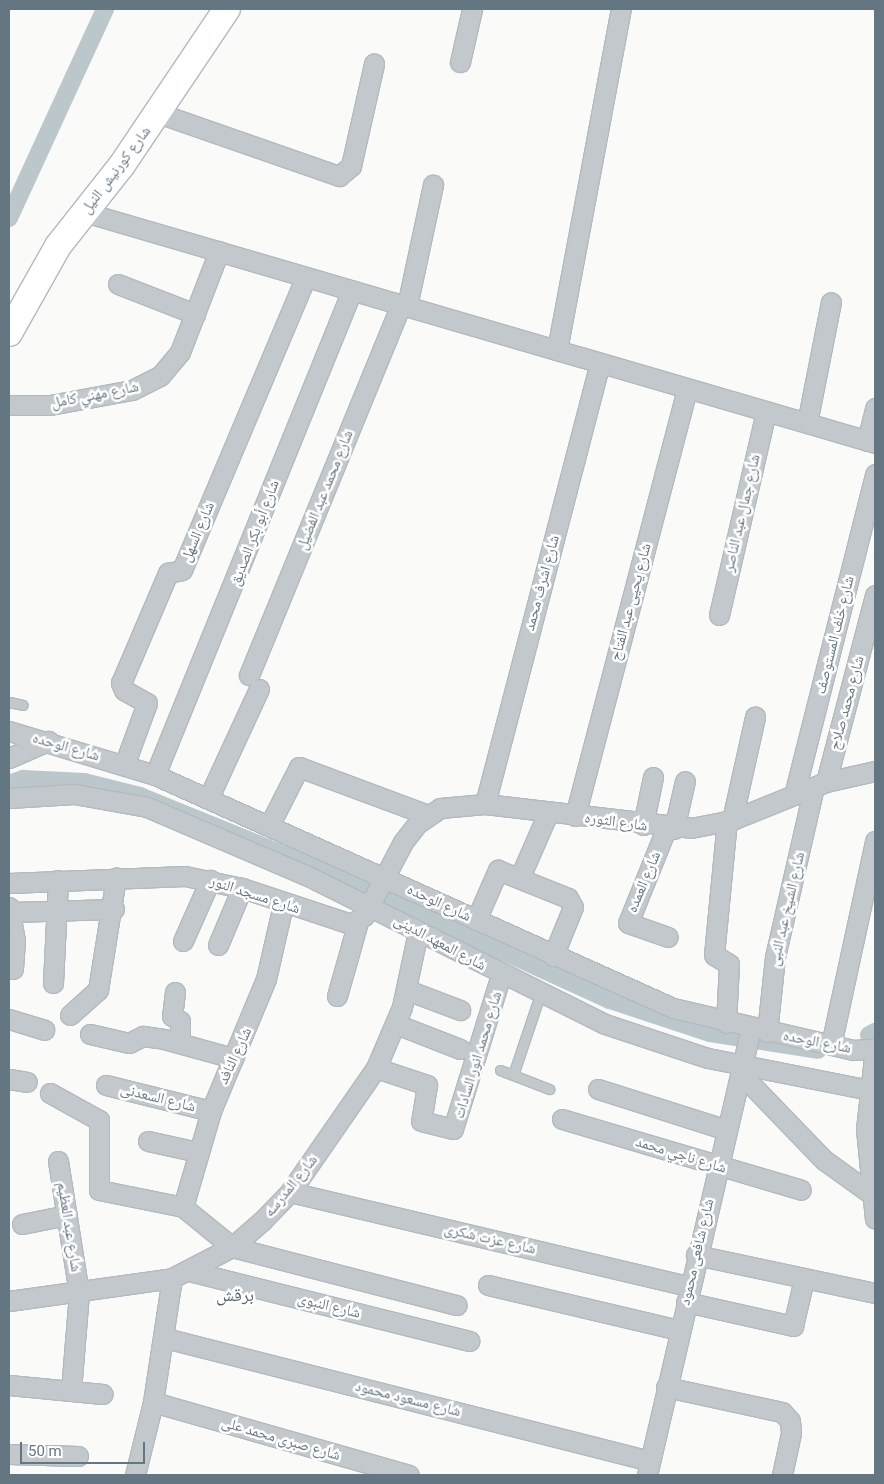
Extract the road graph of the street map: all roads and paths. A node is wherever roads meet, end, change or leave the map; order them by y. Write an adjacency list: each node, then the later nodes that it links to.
1 (226, 9): 6 (main road, شارع كورنيش النيل)
2 (472, 9): 4 (street)
3 (621, 9): 17 (street)
4 (460, 62)
5 (374, 64): 6 (street)
6 (158, 114): 8 (main road, شارع كورنيش النيل)
7 (433, 185): 14 (street, شارع محمد عبد الفضيل)
8 (84, 212): 9 (street); 16 (main road, شارع كورنيش النيل)
9 (219, 252): 10 (street); 15 (street, شارع مهني كامل)
10 (306, 277): 12 (street); 34 (street, شارع السهل)
11 (118, 284): 15 (street)
12 (352, 290): 14 (street); 36 (street, شارع أبو بكر الصديق)
13 (831, 302): 23 (street)
14 (404, 305): 17 (street); 41 (street, شارع محمد عبد الفضيل)
15 (195, 314): 20 (street, شارع مهني كامل)
16 (9, 333)
17 (557, 350): 18 (street)
18 (600, 363): 19 (street); 43 (street, شارع اشرف محمد)
19 (687, 388): 22 (street); 46 (street, شارع يحيى عبد الفتاح)
20 (9, 405)
21 (875, 408): 24 (street)
22 (766, 412): 23 (street); 27 (street, شارع جمال عبد الناصر)
23 (807, 424): 24 (street)
24 (871, 442)
25 (875, 474): 40 (street, شارع خلف المستوصف)
26 (875, 595): 39 (street, شارع محمد صلاح)
27 (719, 615)
28 (9, 702): 29 (lane)
29 (23, 705)
30 (755, 717): 47 (street)
31 (9, 731): 32 (street, شارع الوحده)
32 (48, 741): 33 (street); 34 (street, شارع الوحده)
33 (9, 758)
34 (125, 763): 36 (street, شارع الوحده)
35 (875, 771): 39 (street, شارع الثوره)
36 (155, 774): 41 (street, شارع الوحده)
37 (653, 777): 49 (street)
38 (685, 781): 50 (street)
39 (820, 785): 40 (street, شارع الثوره); 84 (street, شارع الشيخ عبد النبى)
40 (794, 795): 47 (street, شارع الثوره)
41 (210, 797): 48 (street, شارع الوحده)
42 (9, 798): 60 (street, شارع المعهد الدينى)
43 (485, 804): 44 (street, شارع الثوره); 45 (street, شارع الثوره)
44 (548, 812): 46 (street, شارع الثوره); 54 (street)
45 (428, 815): 48 (street); 52 (street)
46 (575, 816): 49 (street, شارع الثوره)
47 (729, 820): 50 (street, شارع الثوره); 81 (street)
48 (270, 824): 52 (street, شارع الوحده)
49 (643, 825): 50 (street, شارع الثوره)
50 (670, 829): 67 (street, شارع العمده)
51 (875, 841): 87 (street)
52 (381, 876): 60 (street); 64 (street, شارع الوحده)
53 (116, 877): 55 (street, شارع مسجد النور); 56 (street, شارع مسجد النور); 63 (street)
54 (520, 877): 64 (street); 70 (street)
55 (58, 880): 57 (street, شارع مسجد النور); 61 (street)
56 (210, 880): 58 (street, شارع مسجد النور); 68 (street)
57 (9, 883)
58 (242, 888): 59 (street, شارع مسجد النور); 69 (street)
59 (283, 904): 65 (street, شارع مسجد النور); 90 (street, شارع النافد)
60 (368, 904): 65 (street); 66 (street, شارع المعهد الدينى)
61 (56, 908): 62 (street); 63 (street); 73 (street)
62 (10, 909): 71 (street)
63 (114, 909): 79 (street)
64 (476, 920): 70 (street, شارع الوحده)
65 (358, 922): 77 (street)
66 (418, 932): 72 (street, شارع المعهد الدينى); 74 (street, شارع المدرسه)
67 (668, 937)
68 (183, 941)
69 (218, 945)
70 (553, 956): 81 (street, شارع الوحده)
71 (14, 969)
72 (502, 975): 76 (street, شارع المعهد الدينى); 91 (street, شارع محمد انور السادات)
73 (53, 983)
74 (407, 990): 78 (street); 82 (street, شارع المدرسه)
75 (176, 992): 86 (street)
76 (540, 995): 92 (street, شارع المعهد الدينى); 94 (lane)
77 (337, 996)
78 (460, 1010)
79 (70, 1015)
80 (9, 1019): 83 (street)
81 (726, 1023): 84 (street, شارع الوحده)
82 (396, 1024): 88 (street); 91 (street, شارع المدرسه)
83 (44, 1030)
84 (759, 1031): 87 (street, شارع الوحده); 92 (street, شارع شافعى محمود)
85 (90, 1034): 86 (street)
86 (180, 1043): 90 (street)
87 (831, 1045): 89 (street, شارع الوحده)
88 (460, 1049)
89 (875, 1049): 98 (street)
90 (233, 1058): 100 (street, شارع النافد)
91 (376, 1068): 108 (street, شارع المدرسه)
92 (741, 1069): 98 (street, شارع المعهد الدينى); 102 (street, شارع شافعى محمود); 109 (street)
93 (500, 1070): 94 (lane)
94 (513, 1075): 96 (lane)
95 (106, 1085): 100 (street, شارع السعدنى)
96 (549, 1089)
97 (598, 1089): 102 (street)
98 (873, 1090): 109 (street)
99 (50, 1093): 110 (street)
100 (211, 1110): 104 (street, شارع النافد)
101 (562, 1119): 106 (street, شارع ناجي محمد)
102 (726, 1130): 106 (street, شارع شافعى محمود)
103 (148, 1142): 104 (street)
104 (198, 1152): 110 (street, شارع النافد)
105 (58, 1161): 111 (street, شارع عبد العظيم)
106 (718, 1166): 107 (street, شارع ناجي محمد); 115 (street, شارع شافعى محمود)
107 (801, 1190)
108 (290, 1192): 114 (street, شارع المدرسه); 121 (street, شارع عزت شكرى)
109 (870, 1193): 112 (street)
110 (183, 1207): 114 (street)
111 (67, 1215): 113 (street); 119 (street, شارع عبد العظيم)
112 (875, 1219)
113 (22, 1224)
114 (232, 1247): 116 (street, شارع المدرسه); 123 (street)
115 (696, 1255): 117 (street); 121 (street, شارع شافعى محمود)
116 (181, 1275): 119 (street, شارع المدرسه); 125 (street); 126 (street, شارع النبوى)
117 (804, 1279): 120 (street); 121 (street, شارع عزت شكرى)
118 (488, 1285): 124 (street)
119 (79, 1293): 122 (street, شارع المدرسه); 129 (street, شارع عبد العظيم)
120 (875, 1293)
121 (688, 1294): 124 (street, شارع شافعى محمود)
122 (9, 1301)
123 (458, 1305)
124 (679, 1330): 128 (street, شارع شافعى محمود)
125 (165, 1338): 131 (street); 134 (street, شارع مسعود محمود)
126 (469, 1341)
127 (9, 1385): 129 (street)
128 (666, 1387): 134 (street, شارع شافعى محمود); 137 (street)
129 (71, 1391): 130 (street)
130 (103, 1394)
131 (153, 1402): 135 (street); 136 (street, شارع صبرى محمد على)
132 (9, 1454): 133 (street)
133 (78, 1456)
134 (649, 1468)
135 (135, 1475)
136 (409, 1475)
137 (782, 1475)

